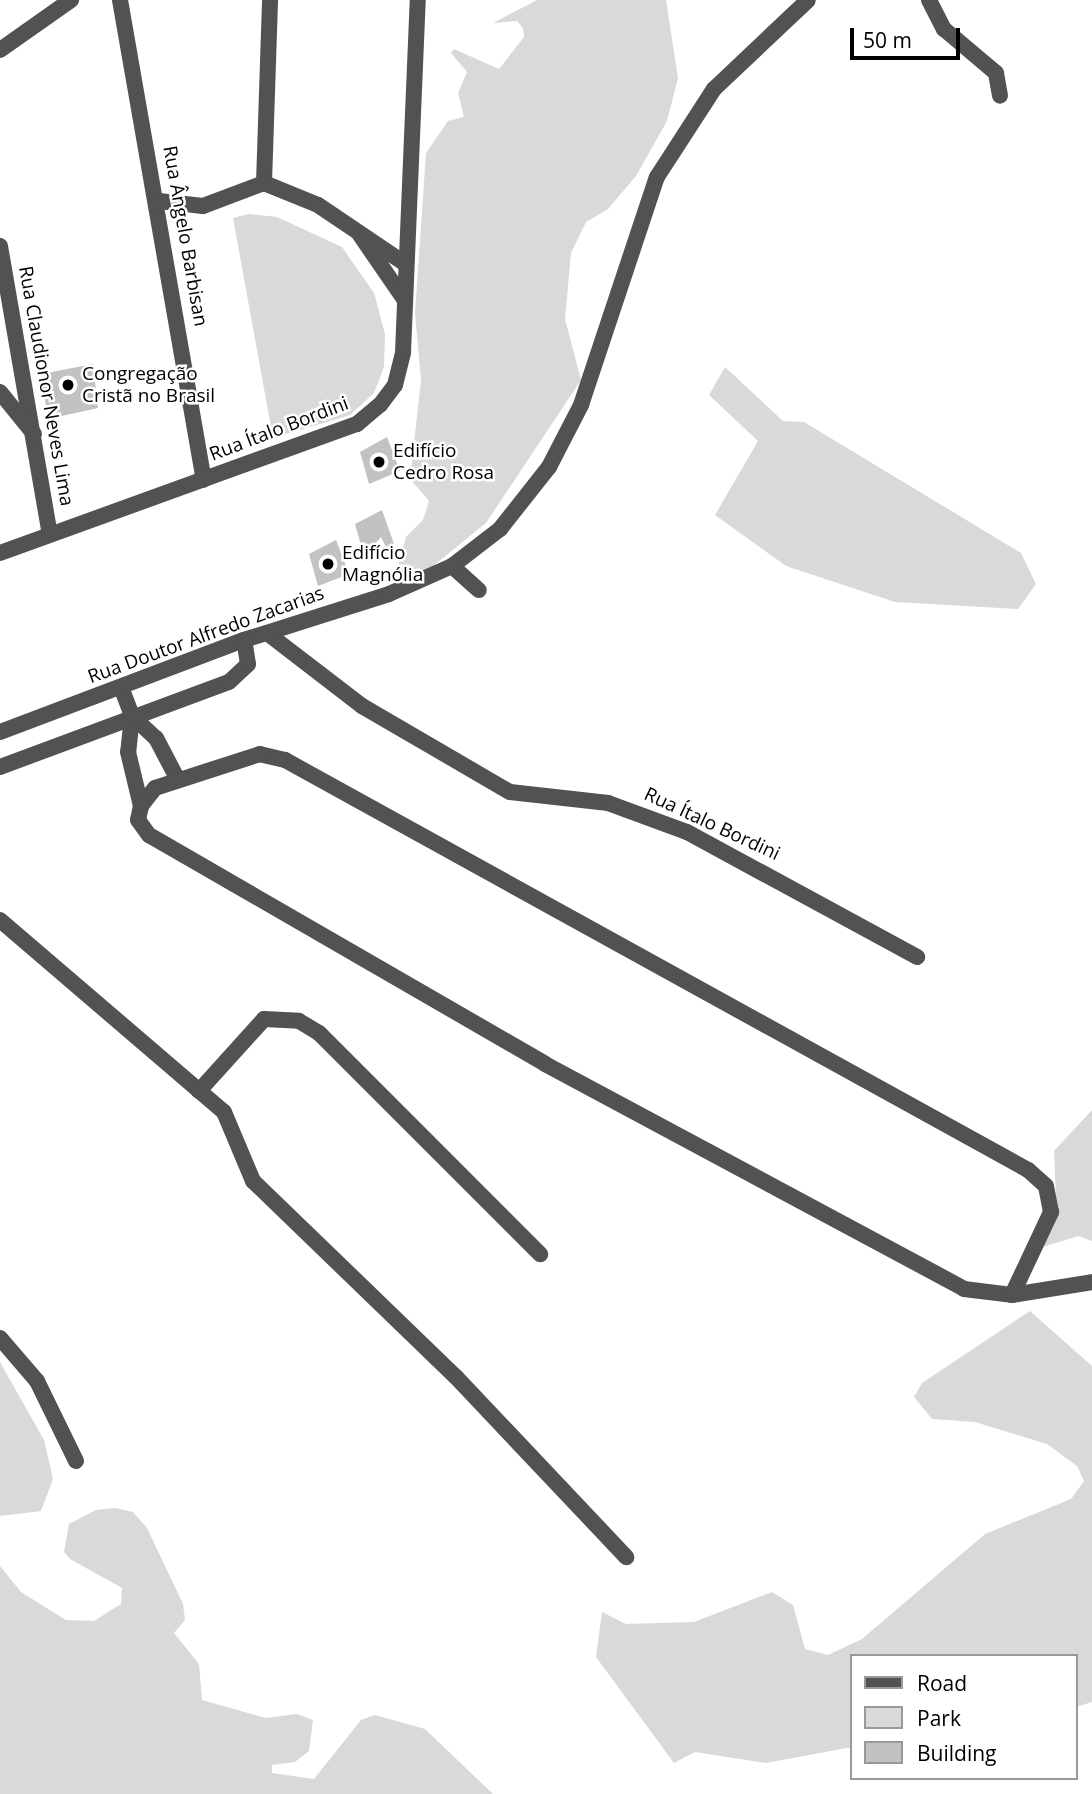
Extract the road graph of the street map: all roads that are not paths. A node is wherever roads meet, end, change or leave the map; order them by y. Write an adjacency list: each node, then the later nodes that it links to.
1 (71, 0): 7 (street)
2 (120, 0): 10 (street, Rua Ângelo Barbisan)
3 (270, 0): 9 (street)
4 (418, 0): 11 (street, Rua Ítalo Bordini)
5 (808, 0): 23 (street, Rua Doutor Alfredo Zacarias)
6 (929, 0): 8 (street)
7 (0, 50)
8 (1000, 96)
9 (264, 183): 10 (street); 12 (street)
10 (159, 201): 20 (street, Rua Ângelo Barbisan)
11 (407, 216): 13 (street); 15 (street, Rua Ítalo Bordini)
12 (359, 233): 13 (street); 17 (street)
13 (377, 243): 15 (street)
14 (0, 246): 16 (street, Rua Claudionor Neves Lima)
15 (404, 263): 17 (street, Rua Ítalo Bordini)
16 (3, 278): 19 (street, Rua Claudionor Neves Lima)
17 (404, 299): 20 (street, Rua Ítalo Bordini)
18 (0, 392): 19 (street)
19 (35, 436): 21 (street, Rua Claudionor Neves Lima)
20 (204, 480): 21 (street, Rua Ítalo Bordini)
21 (50, 534): 22 (street, Rua Ítalo Bordini)
22 (0, 553)
23 (452, 566): 24 (street); 25 (street, Rua Doutor Alfredo Zacarias)
24 (479, 590)
25 (267, 633): 26 (street, Rua Doutor Alfredo Zacarias); 34 (street, Rua Ítalo Bordini)
26 (244, 640): 27 (street, Rua Doutor Alfredo Zacarias); 28 (street)
27 (121, 687): 28 (street); 29 (street, Rua Doutor Alfredo Zacarias)
28 (132, 716): 30 (street); 31 (street); 32 (street)
29 (0, 732)
30 (0, 767)
31 (178, 780): 32 (street); 38 (street)
32 (141, 806): 38 (street)
33 (0, 920): 35 (street)
34 (917, 957)
35 (198, 1091): 36 (street); 41 (street)
36 (540, 1254)
37 (1092, 1282): 38 (street)
38 (1012, 1295)
39 (0, 1338): 40 (street)
40 (76, 1461)
41 (626, 1557)

